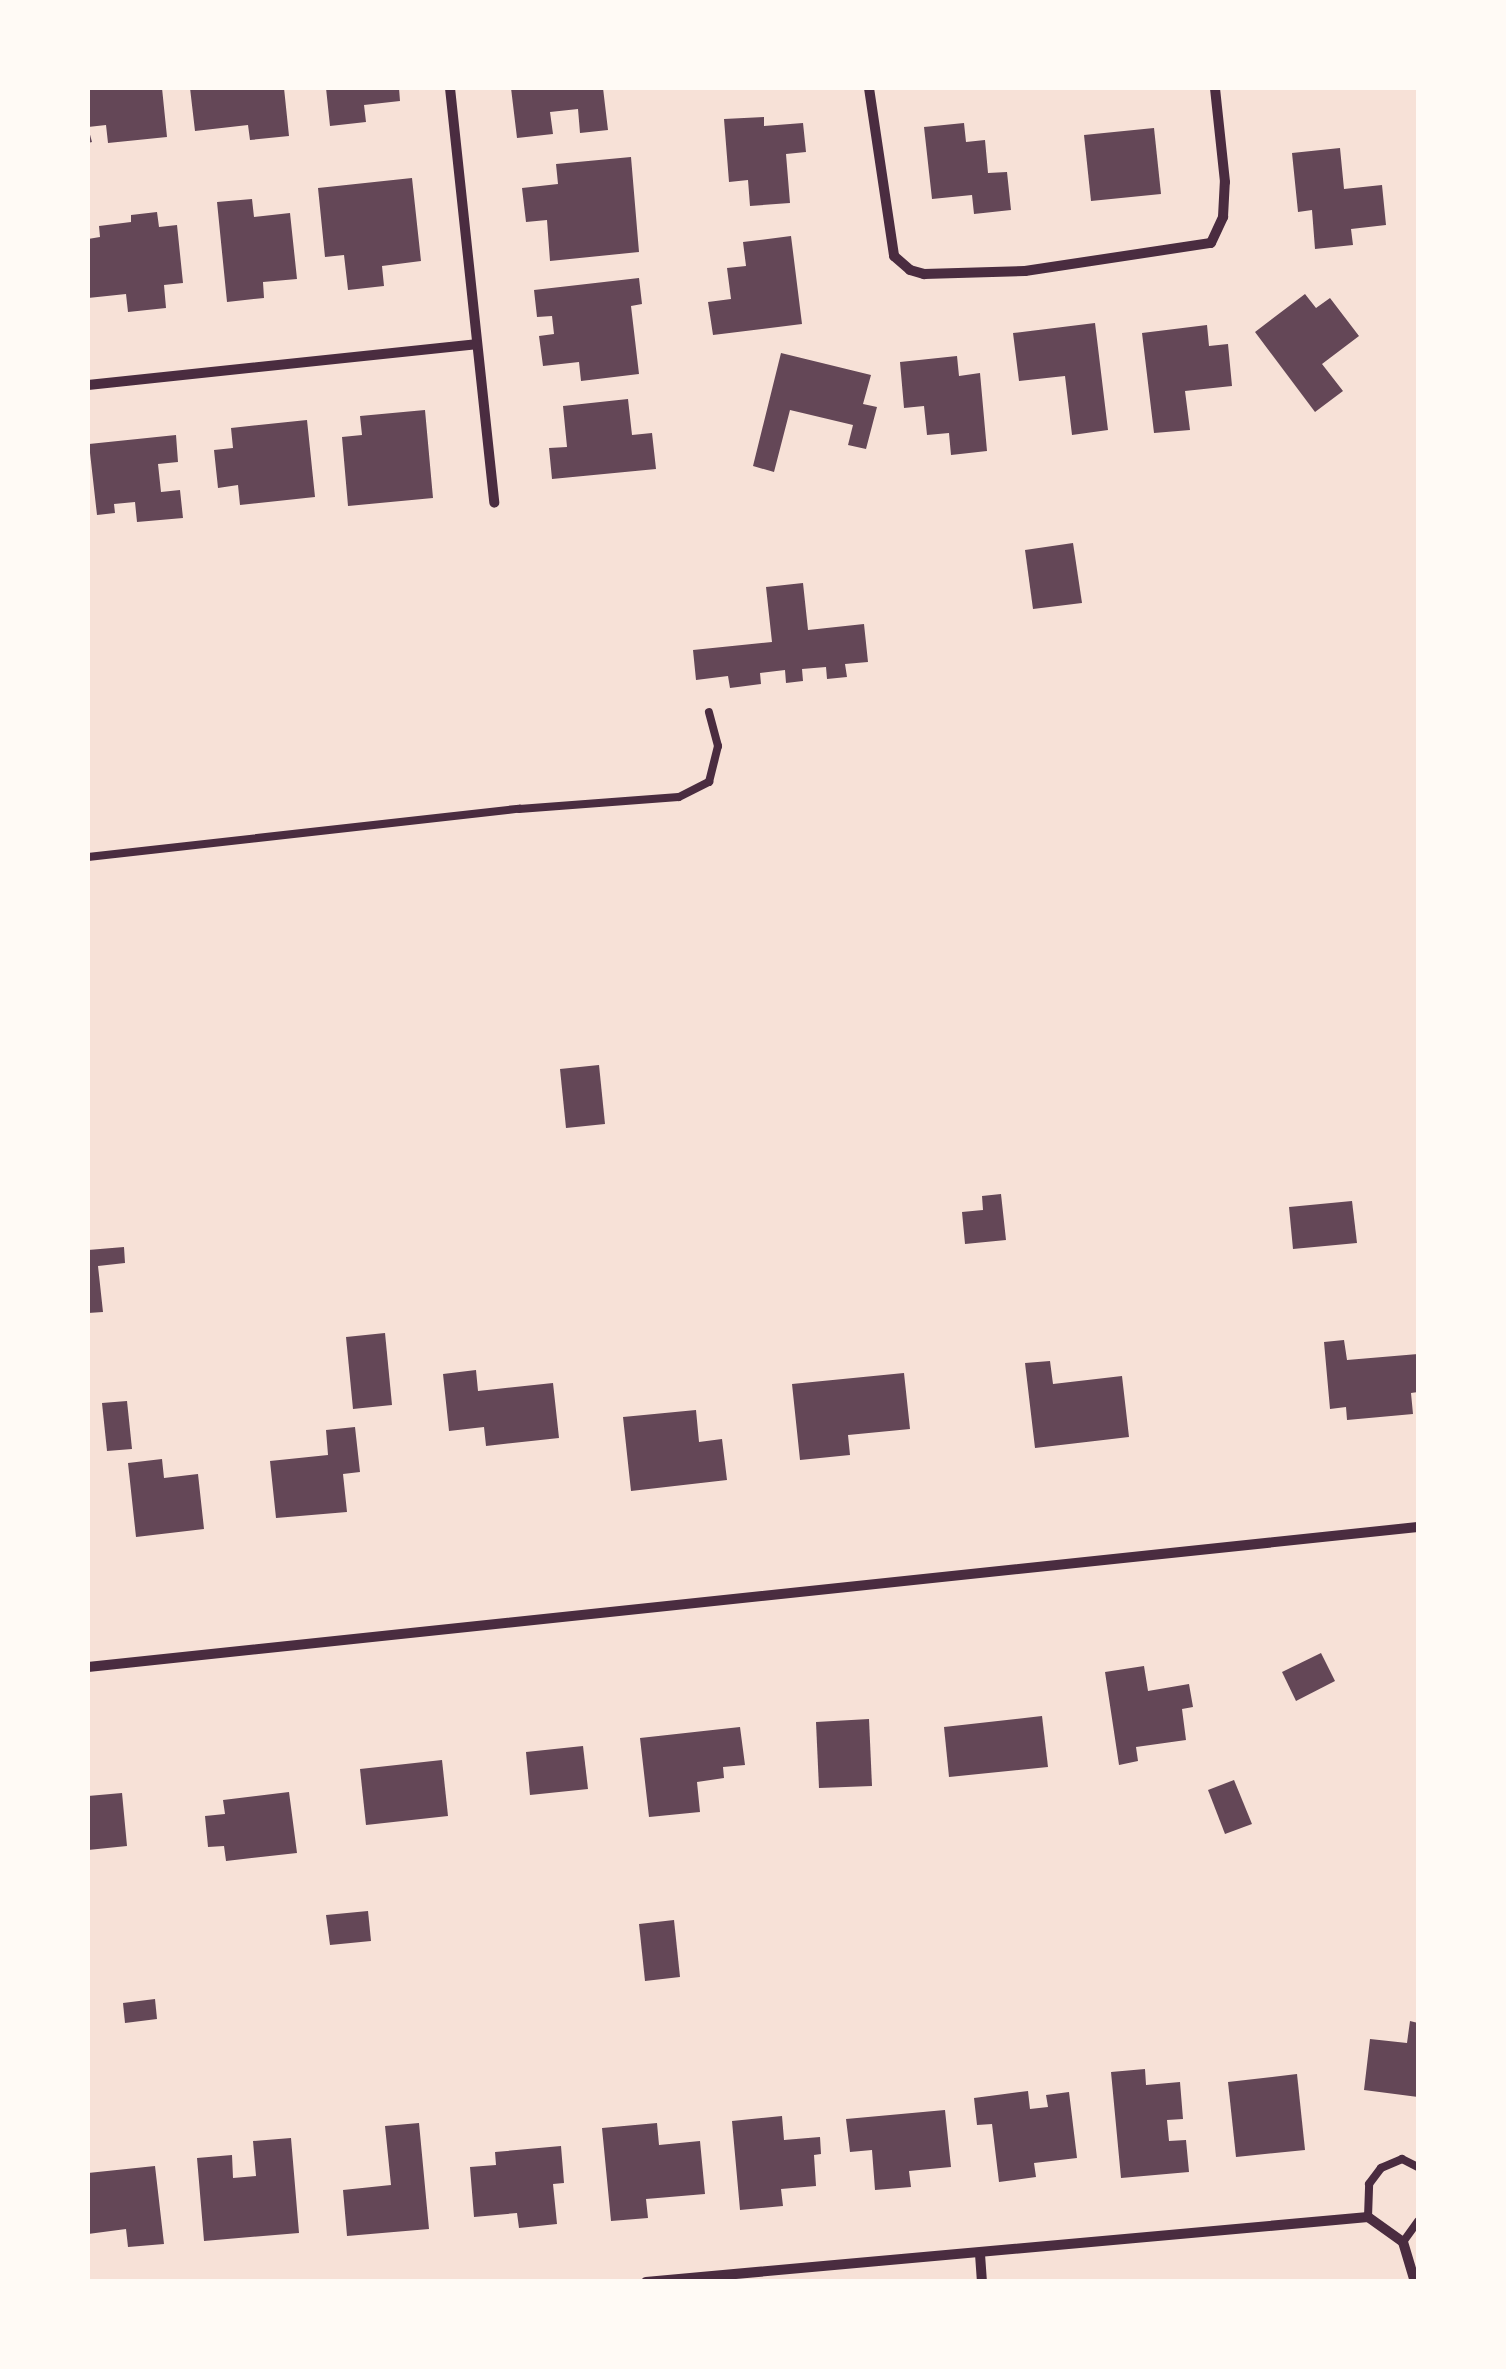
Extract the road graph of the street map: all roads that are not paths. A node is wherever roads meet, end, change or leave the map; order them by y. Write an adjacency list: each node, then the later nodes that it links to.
1 (450, 88): 4 (street)
2 (870, 88): 3 (street)
3 (1215, 88)
4 (476, 344): 5 (street); 6 (street)
5 (88, 384)
6 (494, 503)
7 (709, 712): 8 (lane)
8 (88, 857)
9 (1418, 1527): 10 (street)
10 (88, 1667)
11 (1418, 2168): 12 (lane)
12 (1368, 2217): 14 (street); 15 (street)
13 (1418, 2221): 14 (lane)
14 (1403, 2242): 18 (street)
15 (980, 2254): 16 (street); 17 (street)
16 (646, 2282)
17 (982, 2282)
18 (1415, 2282)

